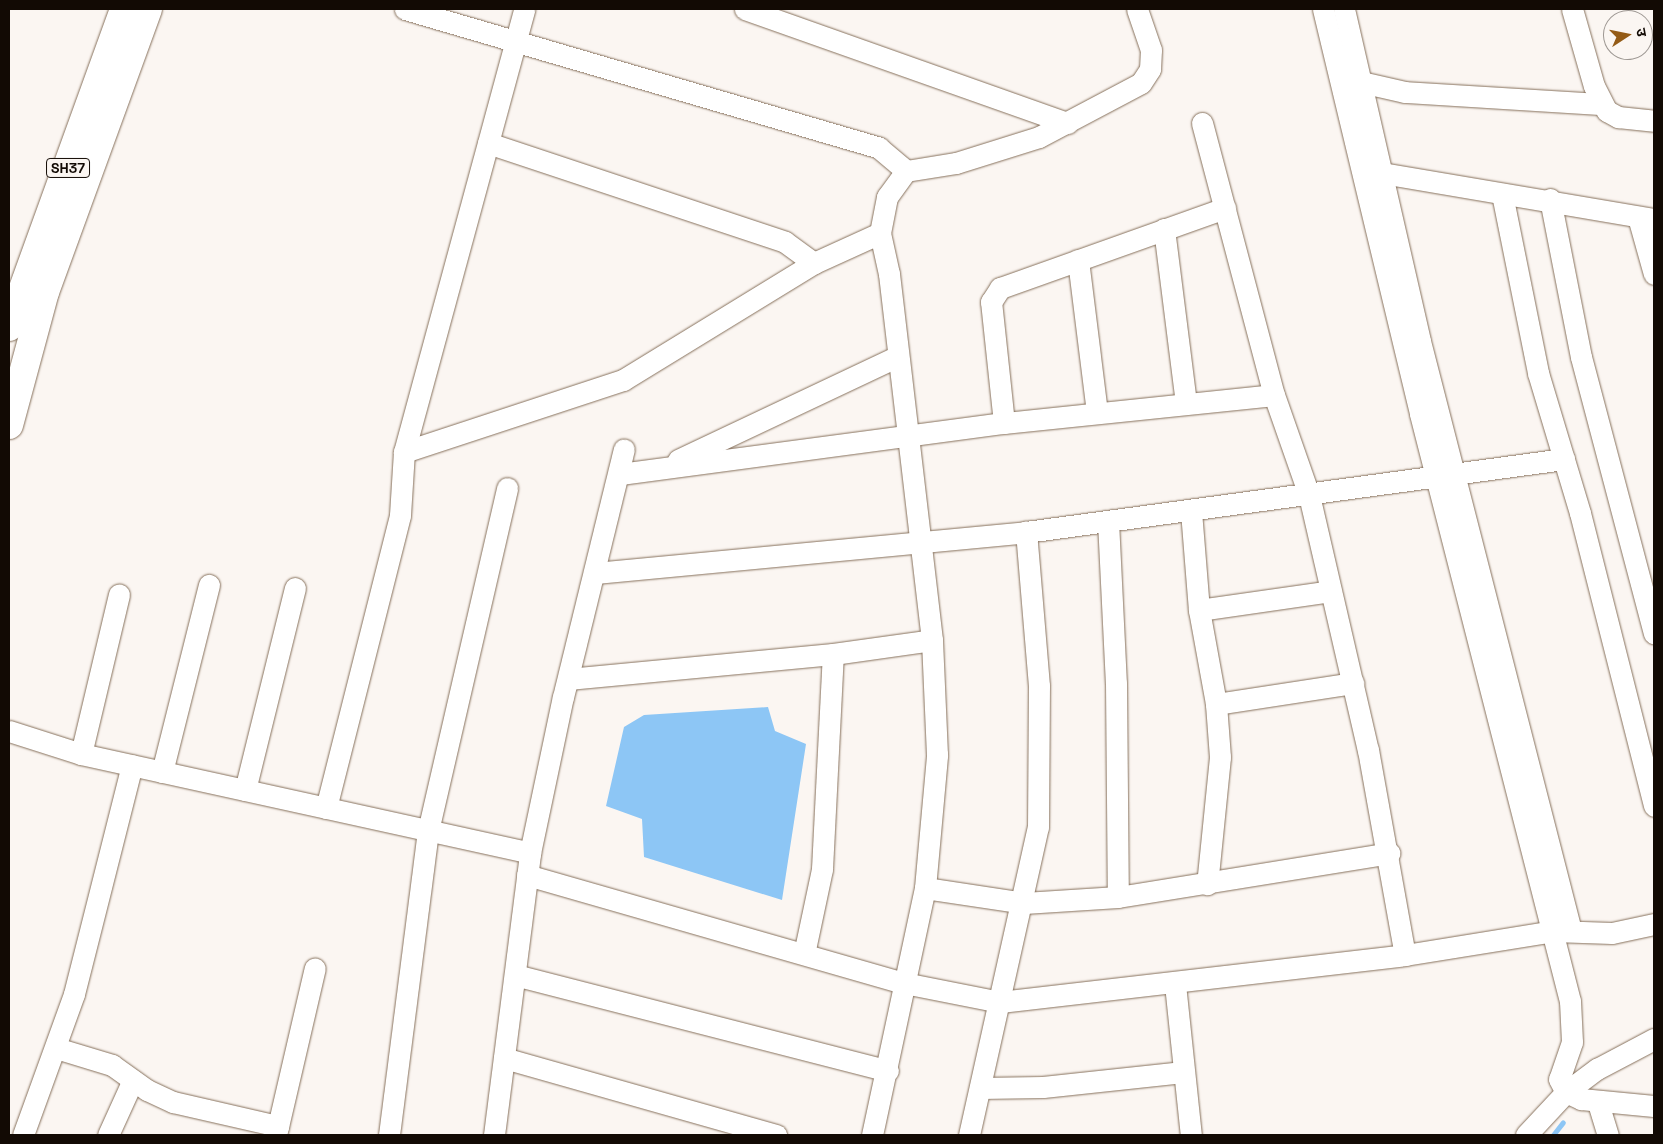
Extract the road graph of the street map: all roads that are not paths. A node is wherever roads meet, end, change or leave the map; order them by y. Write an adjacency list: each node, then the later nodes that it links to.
1 (124, 9): 28 (main road, SH37)
2 (148, 9): 31 (main road)
3 (405, 9): 10 (street)
4 (524, 9): 10 (street)
5 (744, 9): 14 (street)
6 (1137, 9): 14 (street)
7 (1323, 9): 43 (street)
8 (1344, 9): 11 (street)
9 (1572, 9): 12 (street)
10 (515, 40): 16 (street); 17 (street)
11 (1361, 82): 12 (street); 18 (street)
12 (1602, 104): 13 (street)
13 (1654, 122)
14 (1067, 123): 17 (street)
15 (1202, 123): 21 (street)
16 (488, 143): 26 (street); 39 (street)
17 (906, 171): 24 (street)
18 (1382, 173): 19 (street); 43 (street)
19 (1502, 194): 20 (street); 40 (street)
20 (1550, 200): 22 (street); 56 (street)
21 (1225, 208): 23 (street); 32 (street)
22 (1646, 218): 27 (street)
23 (1164, 229): 25 (street); 33 (street)
24 (880, 233): 26 (street); 30 (street)
25 (1078, 260): 34 (street); 35 (street)
26 (814, 263): 39 (street)
27 (1654, 274)
28 (15, 295): 29 (main road, SH37)
29 (9, 327)
30 (898, 356): 37 (street); 41 (street)
31 (14, 394): 36 (main road)
32 (1274, 395): 33 (street); 45 (street)
33 (1186, 404): 34 (street)
34 (1097, 413): 35 (street)
35 (1004, 423): 37 (street)
36 (9, 425)
37 (907, 438): 41 (street); 49 (street)
38 (624, 449): 42 (street)
39 (404, 452): 68 (street)
40 (1564, 459): 43 (street); 67 (street)
41 (660, 469): 42 (street)
42 (620, 474): 50 (street)
43 (1445, 474): 45 (street); 78 (street)
44 (507, 488): 69 (street)
45 (1309, 495): 46 (street); 53 (street)
46 (1191, 511): 47 (street); 55 (street)
47 (1108, 521): 48 (street); 75 (street)
48 (1026, 532): 49 (street); 76 (street)
49 (918, 540): 50 (street); 57 (street)
50 (595, 573): 59 (street)
51 (209, 585): 65 (street)
52 (295, 588): 66 (street)
53 (1331, 591): 55 (street); 60 (street)
54 (118, 594): 63 (street)
55 (1199, 610): 61 (street)
56 (1654, 634)
57 (932, 640): 58 (street); 74 (street)
58 (833, 654): 59 (street); 79 (street)
59 (568, 679): 70 (street)
60 (1353, 682): 61 (street); 71 (street)
61 (1216, 704): 73 (street)
62 (9, 731): 63 (street)
63 (81, 754): 64 (street)
64 (132, 765): 65 (street); 87 (street)
65 (162, 772): 66 (street)
66 (245, 790): 68 (street)
67 (1654, 806)
68 (326, 808): 69 (street)
69 (428, 830): 70 (street); 99 (street)
70 (530, 853): 72 (street)
71 (1389, 853): 73 (street); 80 (street)
72 (527, 875): 79 (street); 82 (street)
73 (1207, 884): 75 (street)
74 (925, 888): 76 (street); 83 (street)
75 (1118, 897): 76 (street)
76 (1024, 903): 85 (street)
77 (1654, 924): 78 (street)
78 (1562, 931): 80 (street); 93 (street)
79 (804, 954): 83 (street)
80 (1404, 955): 84 (street)
81 (315, 968): 96 (street)
82 (515, 975): 88 (street); 89 (street)
83 (904, 983): 85 (street); 89 (street)
84 (1175, 984): 85 (street); 90 (street)
85 (1000, 1002): 92 (street)
86 (1654, 1039): 93 (street)
87 (56, 1048): 91 (street); 97 (street)
88 (504, 1058): 100 (street); 101 (street)
89 (888, 1071): 102 (street)
90 (1183, 1072): 92 (street); 104 (street)
91 (133, 1080): 96 (street); 98 (street)
92 (980, 1088): 103 (street)
93 (1566, 1092): 94 (street); 105 (street)
94 (1598, 1103): 95 (street); 106 (street)
95 (1654, 1106)
96 (277, 1131)
97 (23, 1135)
98 (108, 1135)
99 (389, 1135)
100 (494, 1135)
101 (776, 1135)
102 (872, 1135)
103 (969, 1135)
104 (1191, 1135)
105 (1526, 1135)
106 (1608, 1135)

